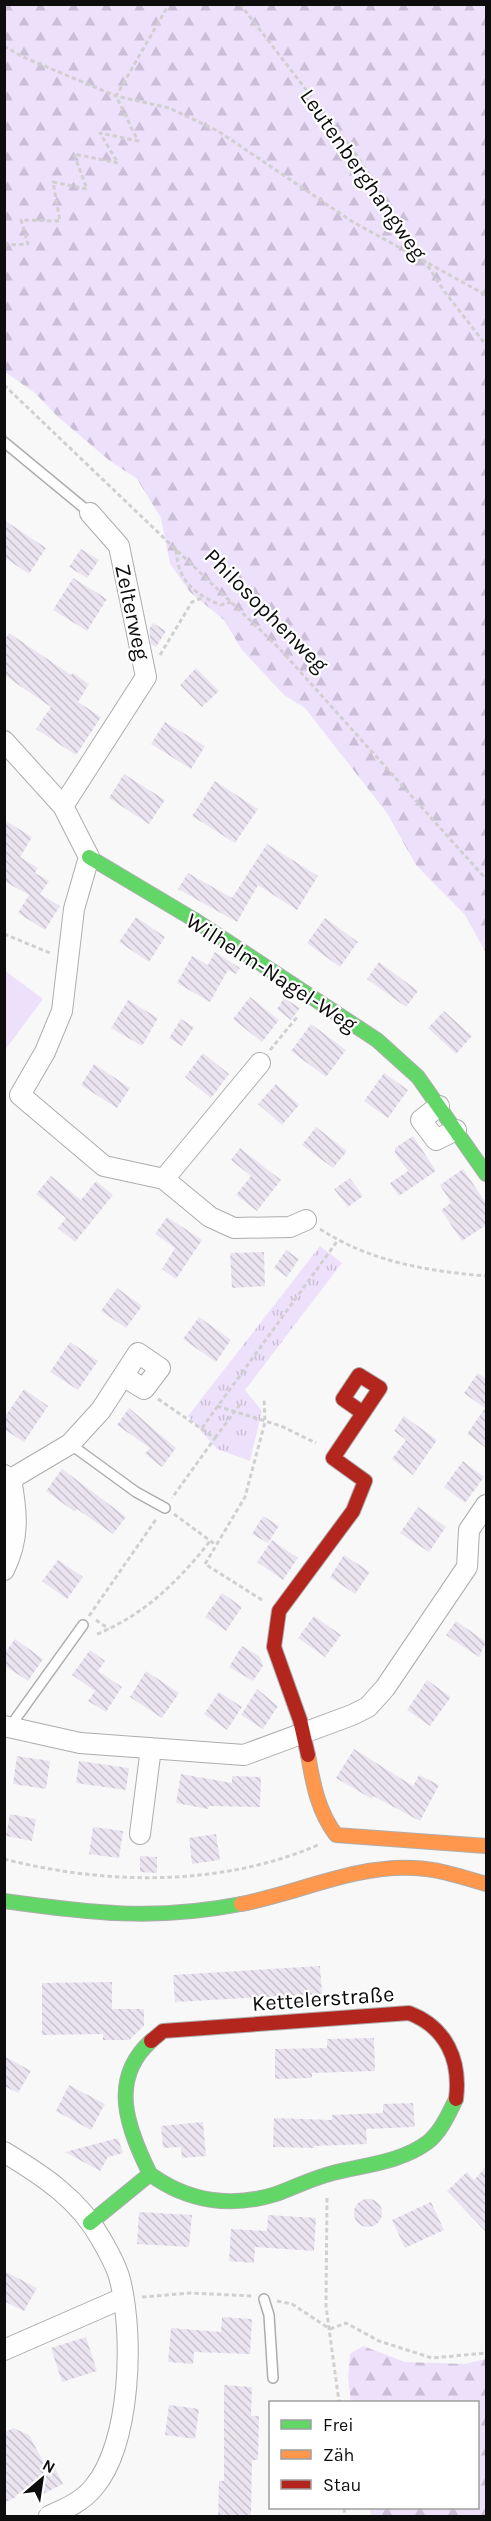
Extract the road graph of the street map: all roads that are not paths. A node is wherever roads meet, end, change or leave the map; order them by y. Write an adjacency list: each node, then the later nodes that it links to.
1 (4, 442): 2 (lane)
2 (90, 513): 4 (street, Zelterweg)
3 (4, 741): 4 (street)
4 (63, 807): 5 (street)
5 (89, 857): 7 (street); 8 (street, Wilhelm-Nagel-Weg)
6 (260, 1063): 11 (street)
7 (12, 1098): 11 (street)
8 (439, 1106): 9 (street, Wilhelm-Nagel-Weg)
9 (456, 1130): 10 (street, Wilhelm-Nagel-Weg)
10 (486, 1174)
11 (164, 1179): 12 (street)
12 (306, 1220)
13 (123, 1376): 15 (street)
14 (363, 1413): 22 (street)
15 (70, 1444): 16 (street); 18 (lane)
16 (8, 1477): 19 (street)
17 (486, 1505): 22 (street)
18 (165, 1508)
19 (4, 1570)
20 (83, 1625): 21 (lane)
21 (6, 1731): 23 (street)
22 (303, 1731): 23 (street); 25 (street)
23 (151, 1748): 24 (street)
24 (140, 1834)
25 (486, 1846)
26 (486, 1884): 27 (street)
27 (4, 1901)
28 (4, 2152): 30 (street)
29 (150, 2174): 29 (street, Kettelerstraße); 30 (street)
30 (90, 2223): 31 (street)
31 (123, 2298): 33 (street); 35 (street)
32 (264, 2298): 34 (lane)
33 (4, 2350)
34 (273, 2378)
35 (48, 2517)

